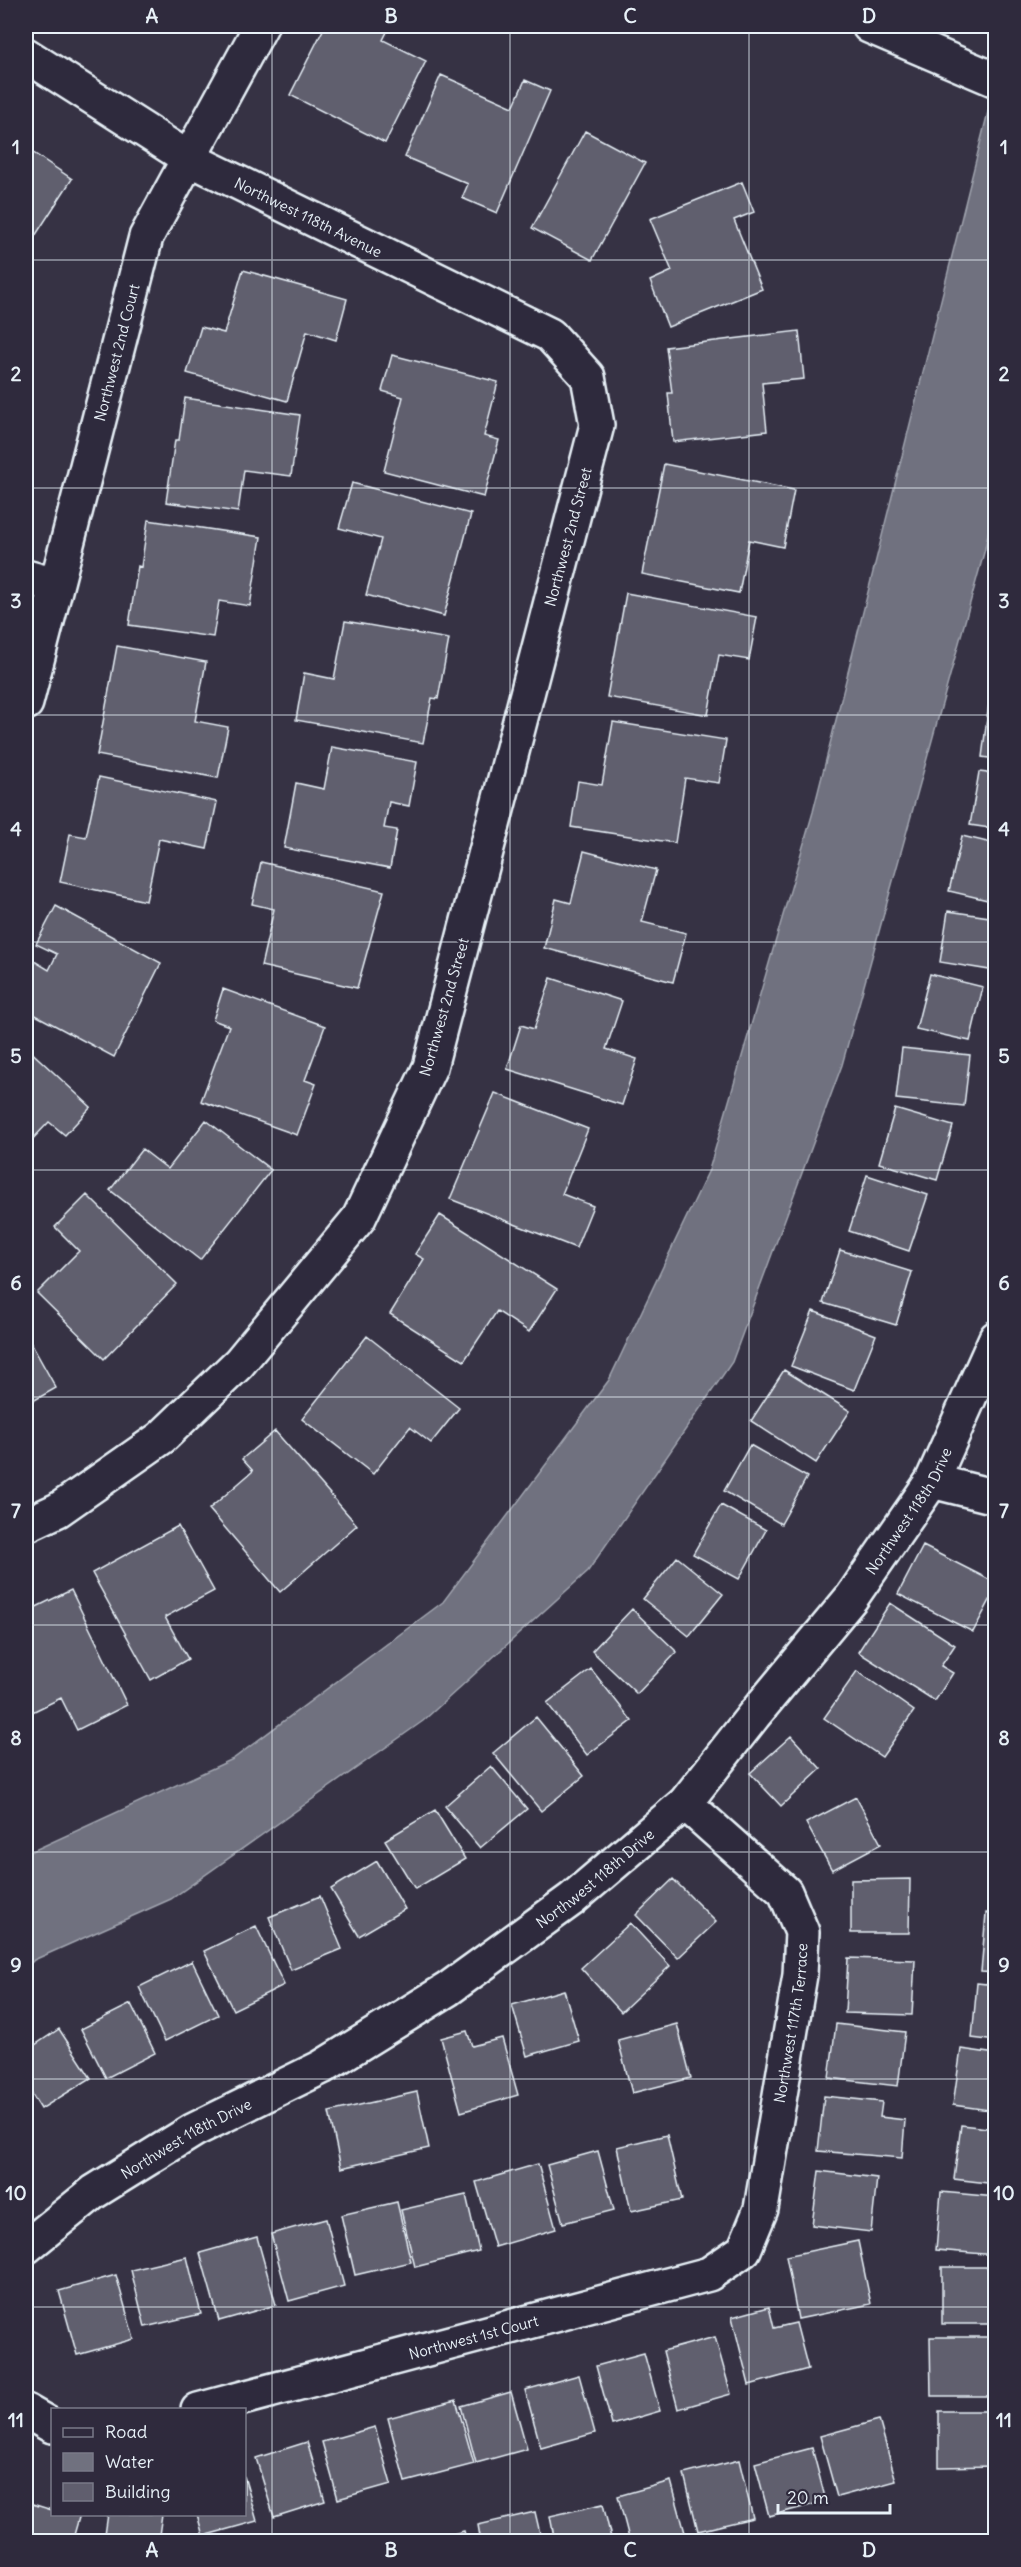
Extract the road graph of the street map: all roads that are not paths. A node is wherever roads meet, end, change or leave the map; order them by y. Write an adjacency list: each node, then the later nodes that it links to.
1 (261, 26): 5 (street, Northwest 2nd Court)
2 (869, 26): 4 (street)
3 (26, 55): 5 (street, Northwest 118th Avenue)
4 (996, 80)
5 (188, 158): 6 (street, Northwest 118th Avenue); 7 (street, Northwest 2nd Court)
6 (588, 377): 12 (street, Northwest 2nd Street)
7 (40, 581): 8 (street, Northwest 2nd Court)
8 (26, 703)
9 (996, 1338): 10 (street, Northwest 118th Drive)
10 (932, 1481): 11 (street); 13 (street, Northwest 118th Drive)
11 (996, 1497)
12 (26, 1525)
13 (685, 1803): 14 (street, Northwest 118th Drive); 15 (street, Northwest 117th Terrace)
14 (26, 2247)
15 (744, 2250): 16 (street, Northwest 1st Court)
16 (202, 2408)
17 (26, 2411): 18 (street)
18 (51, 2425)

